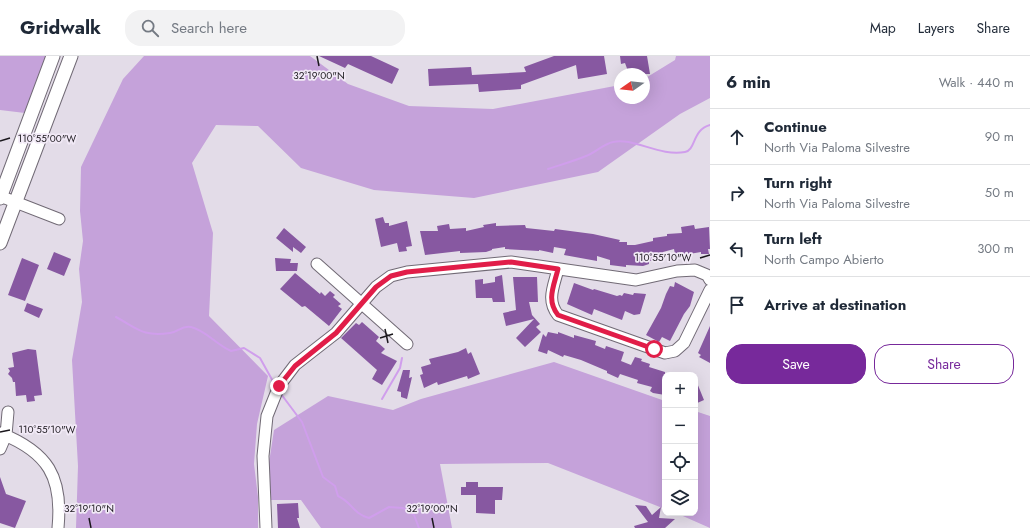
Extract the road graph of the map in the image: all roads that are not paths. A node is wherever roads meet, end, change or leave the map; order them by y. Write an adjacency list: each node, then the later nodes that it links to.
1 (53, 56): 3 (main road)
2 (72, 56): 4 (main road)
3 (0, 196): 4 (street)
4 (16, 202): 5 (street); 6 (main road)
5 (59, 219)
6 (0, 243)
7 (317, 264): 11 (street)
8 (558, 269): 9 (street); 10 (street); 11 (street)
9 (710, 279)
10 (710, 290)
11 (362, 304): 12 (street); 17 (street)
12 (407, 344)
13 (8, 412): 14 (street)
14 (3, 434): 15 (street); 16 (street)
15 (0, 449)
16 (58, 528)
17 (266, 528)

